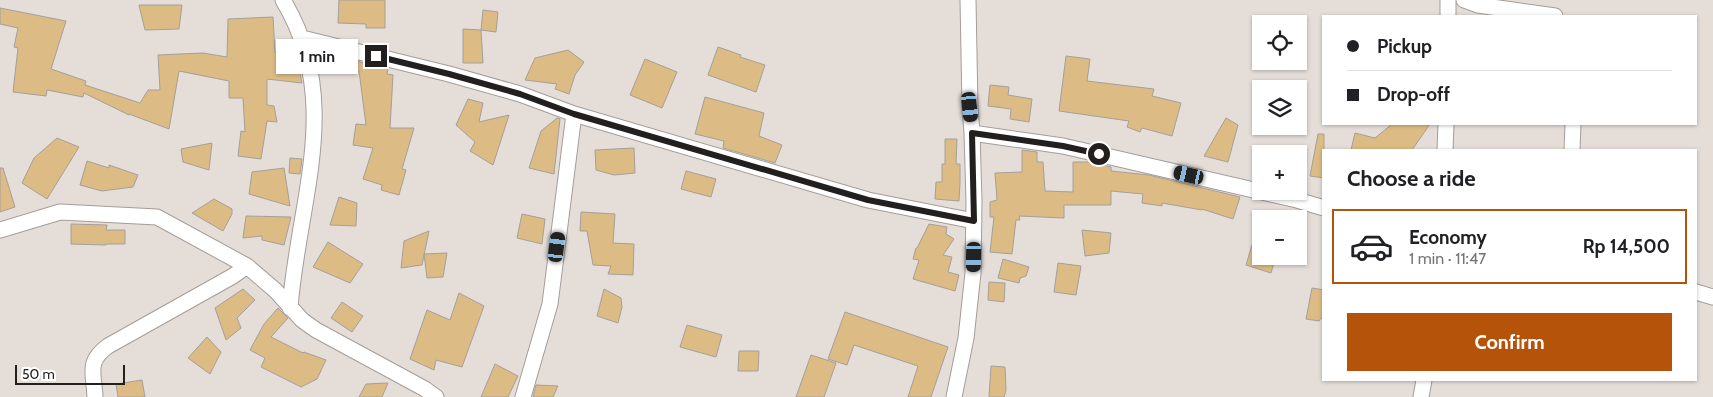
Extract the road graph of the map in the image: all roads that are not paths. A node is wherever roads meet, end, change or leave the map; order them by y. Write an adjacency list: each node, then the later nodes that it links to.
1 (283, 0): 7 (street)
2 (968, 0): 11 (street)
3 (1448, 0): 5 (street)
4 (1464, 0): 6 (street)
5 (1448, 15)
6 (1548, 15)
7 (302, 38): 8 (street); 20 (street)
8 (574, 114): 15 (street); 24 (street)
9 (1446, 125): 12 (street)
10 (1573, 125): 13 (street)
11 (972, 133): 14 (street); 15 (street)
12 (1445, 149)
13 (1572, 149)
14 (1322, 207)
15 (974, 221): 25 (street)
16 (0, 230): 17 (street)
17 (248, 266): 20 (street); 22 (street)
18 (1697, 292): 19 (street)
19 (1713, 298)
20 (290, 308): 23 (street)
21 (1424, 381): 26 (street)
22 (95, 397)
23 (436, 397)
24 (523, 397)
25 (954, 397)
26 (1421, 397)

